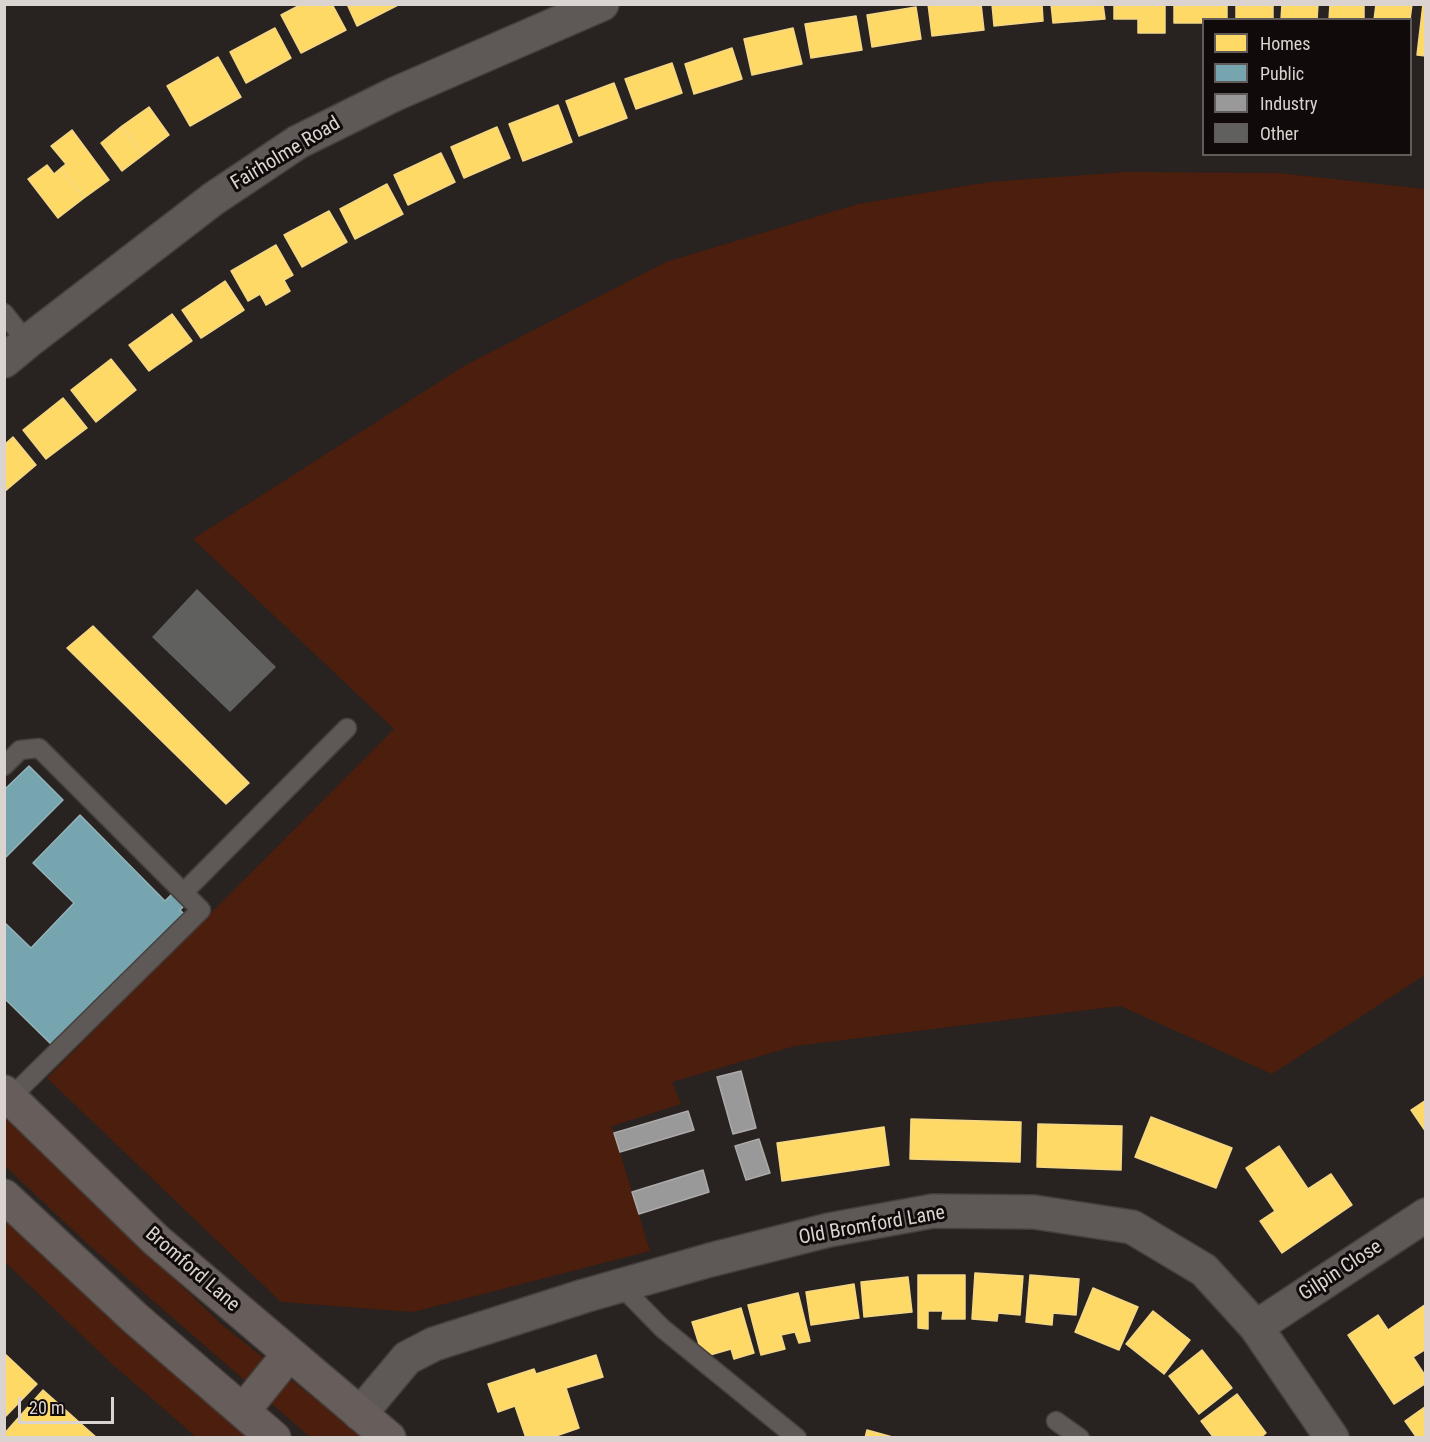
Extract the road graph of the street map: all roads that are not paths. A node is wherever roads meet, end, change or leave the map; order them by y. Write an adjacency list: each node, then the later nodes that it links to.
1 (602, 4): 3 (street, Fairholme Road)
2 (4, 313): 3 (lane)
3 (16, 352)
4 (347, 728): 6 (lane)
5 (4, 766): 6 (lane)
6 (183, 892): 7 (lane)
7 (8, 1095): 12 (main road, Bromford Lane)
8 (4, 1196): 13 (main road)
9 (1425, 1215): 11 (street, Gilpin Close)
10 (621, 1286): 11 (street, Old Bromford Lane); 14 (street, Old Bromford Lane); 19 (lane)
11 (1256, 1327): 16 (street, Old Bromford Lane)
12 (289, 1354): 13 (main road); 14 (main road, Bromford Lane)
13 (243, 1411): 17 (main road)
14 (360, 1414): 18 (main road, Bromford Lane)
15 (1056, 1421): 20 (lane)
16 (1329, 1436)
17 (274, 1437)
18 (389, 1437)
19 (796, 1437)
20 (1080, 1437)

